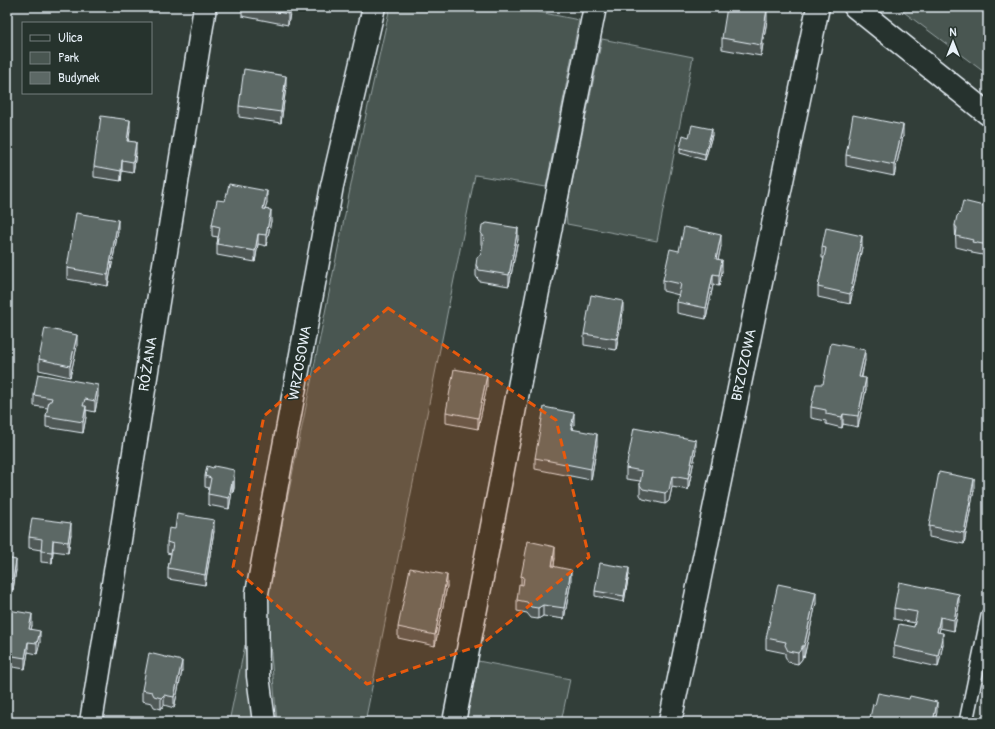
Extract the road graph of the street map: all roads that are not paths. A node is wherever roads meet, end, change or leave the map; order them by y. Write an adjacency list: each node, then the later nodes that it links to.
1 (205, 7): 8 (street, RÓŻANA)
2 (374, 7): 9 (street, WRZOSOWA)
3 (595, 7): 10 (street)
4 (818, 7): 11 (street, BRZOZOWA)
5 (855, 7): 6 (street)
6 (988, 114)
7 (988, 616): 12 (lane)
8 (91, 722)
9 (264, 722)
10 (454, 722)
11 (670, 722)
12 (966, 722)

